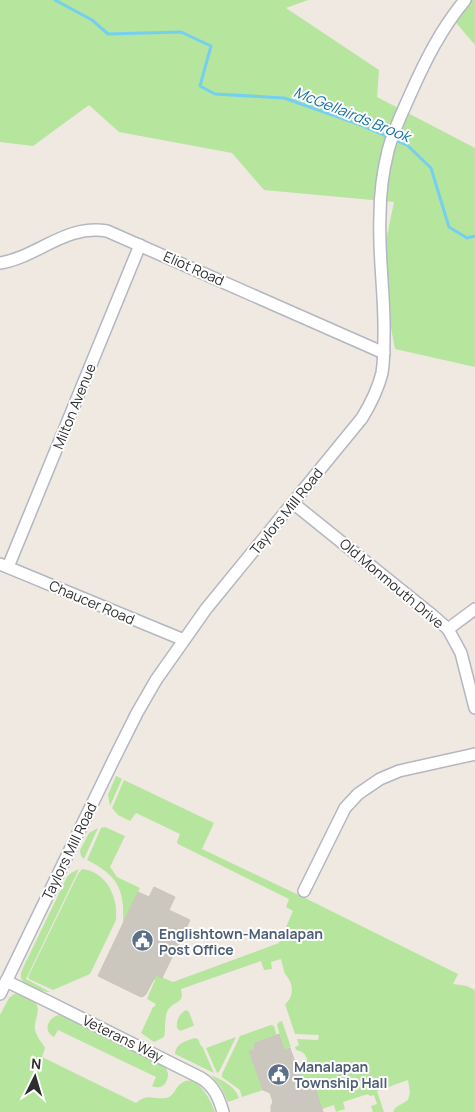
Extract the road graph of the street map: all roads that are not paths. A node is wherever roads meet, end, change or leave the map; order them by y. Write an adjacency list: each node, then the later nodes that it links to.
1 (465, 0): 4 (street, Taylors Mill Road)
2 (140, 245): 3 (street, Eliot Road); 4 (street, Eliot Road); 6 (street, Milton Avenue)
3 (0, 262)
4 (384, 353): 5 (street, Taylors Mill Road)
5 (293, 503): 8 (street, Old Monmouth Drive); 9 (street, Taylors Mill Road)
6 (4, 566): 9 (street, Chaucer Road)
7 (475, 609): 8 (street)
8 (448, 629): 10 (street, Old Monmouth Drive)
9 (184, 640): 13 (street, Taylors Mill Road)
10 (475, 708)
11 (475, 754): 12 (street)
12 (304, 891)
13 (6, 982): 14 (street, Taylors Mill Road); 15 (street, Veterans Way)
14 (0, 994)
15 (223, 1112)

